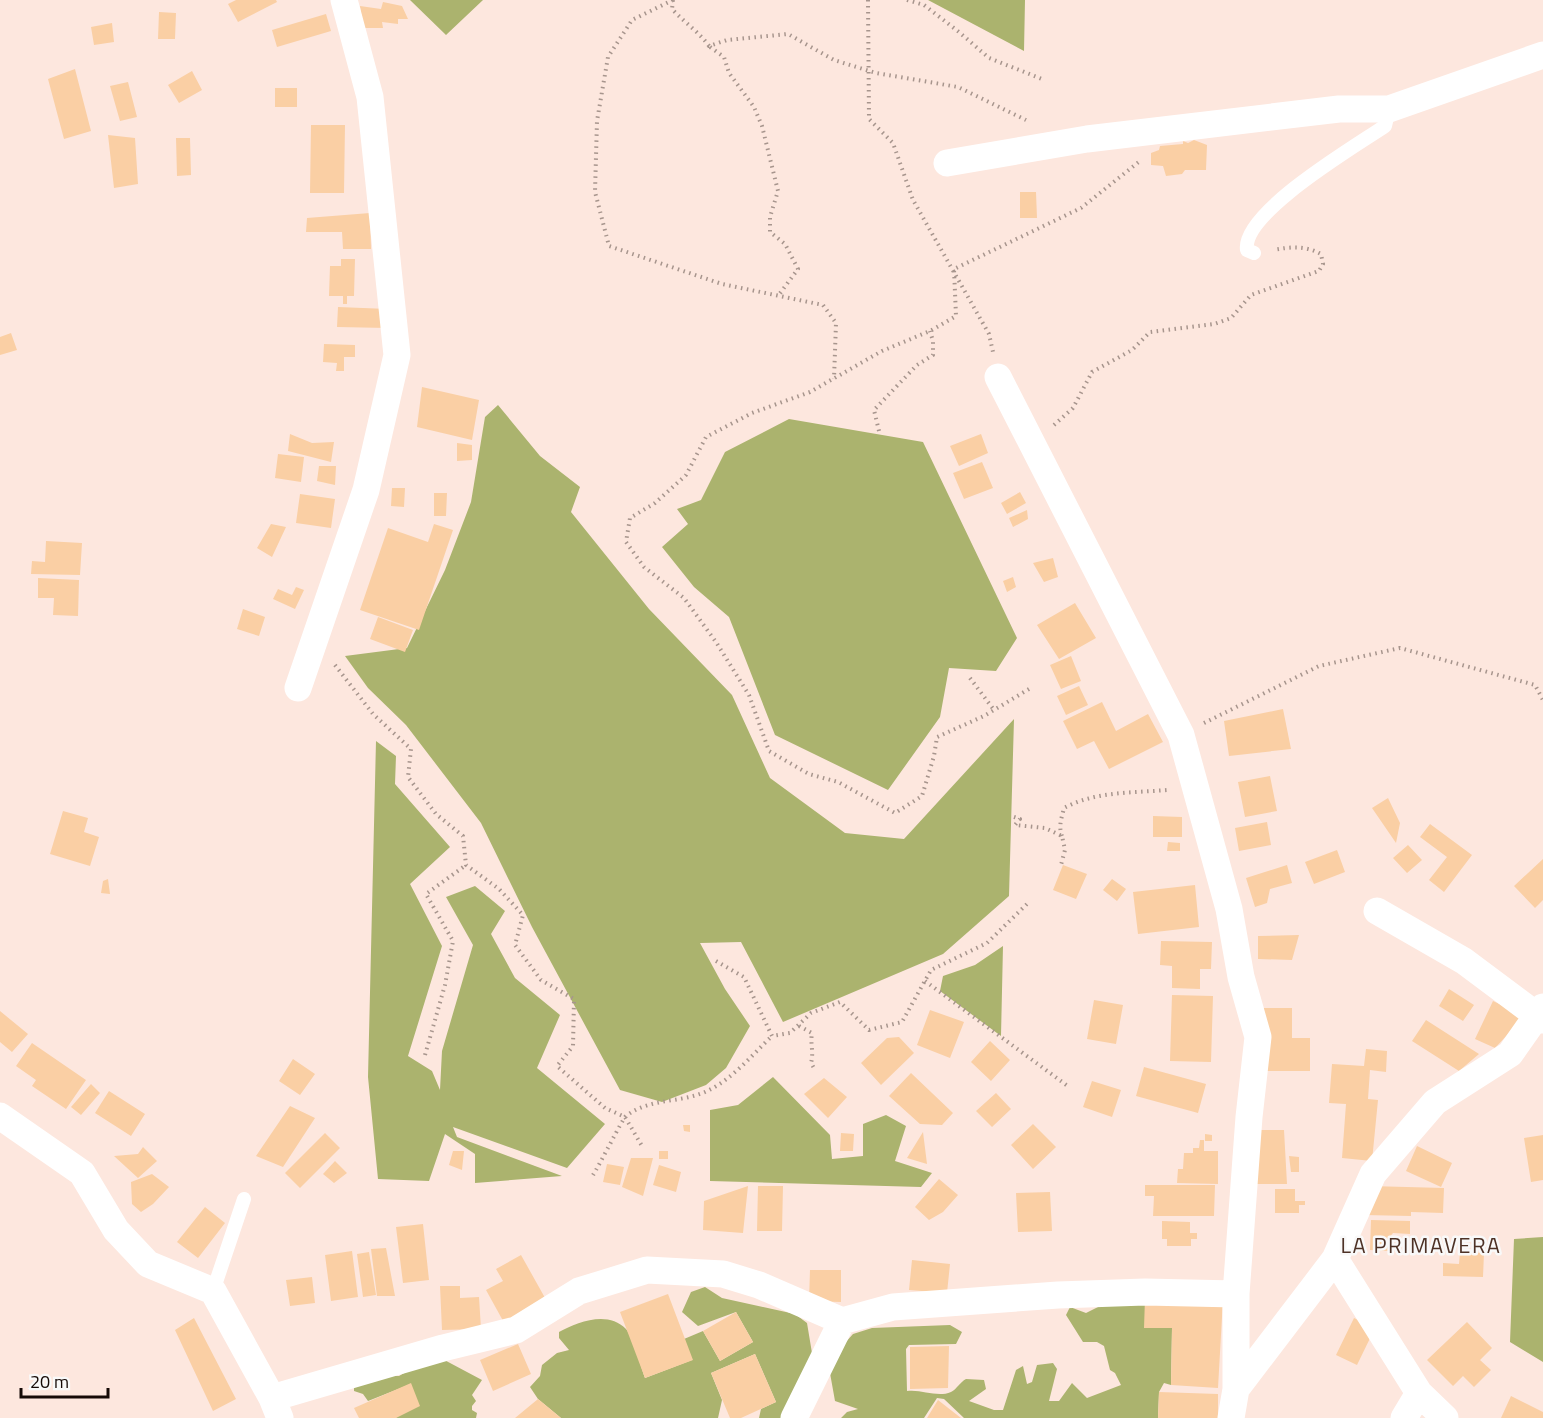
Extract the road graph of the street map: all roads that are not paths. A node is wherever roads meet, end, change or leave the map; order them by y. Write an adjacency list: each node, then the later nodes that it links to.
1 (344, 0): 7 (street)
2 (1543, 55): 3 (street)
3 (1389, 109): 4 (street); 5 (lane)
4 (946, 163)
5 (1254, 253)
6 (998, 377): 14 (street)
7 (298, 688)
8 (1377, 911): 9 (street)
9 (1541, 1014): 12 (street)
10 (0, 1116): 13 (street)
11 (244, 1199): 13 (lane)
12 (1335, 1258): 16 (street); 17 (street)
13 (213, 1291): 18 (street)
14 (1236, 1294): 15 (street); 16 (street)
15 (842, 1321): 18 (street); 19 (street)
16 (1236, 1389): 20 (street)
17 (1419, 1393): 21 (street); 22 (street)
18 (276, 1408)
19 (794, 1418)
20 (1231, 1418)
21 (1404, 1418)
22 (1445, 1418)

